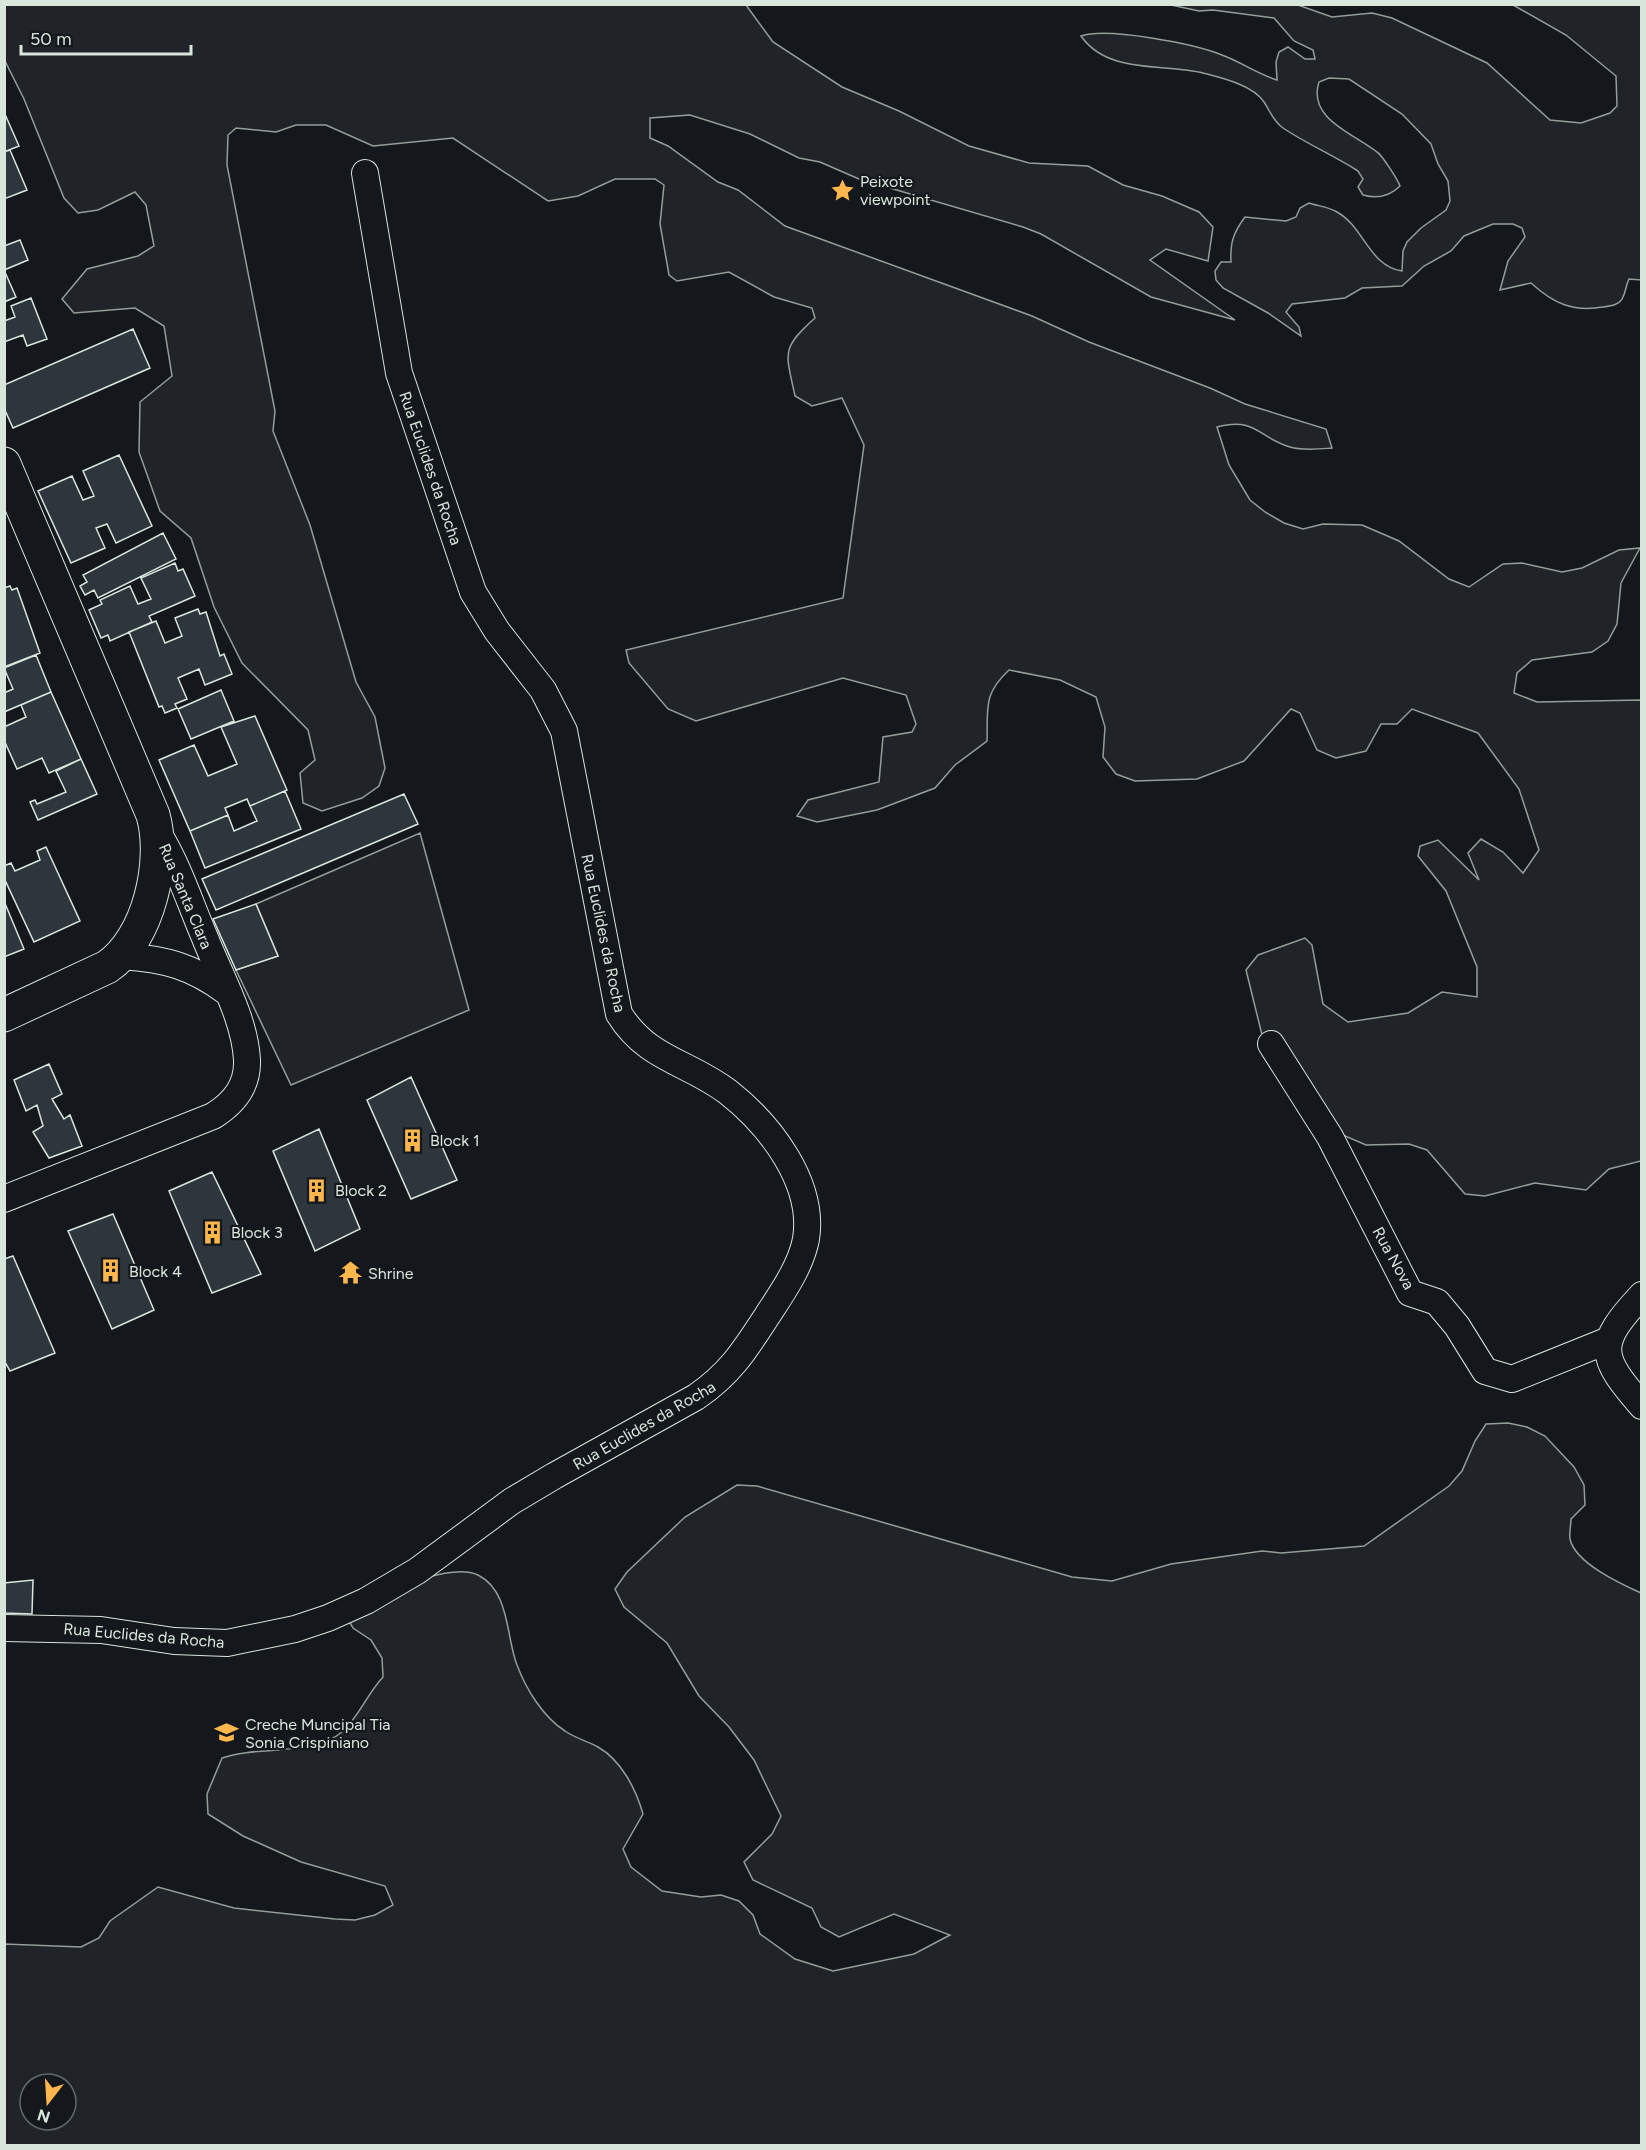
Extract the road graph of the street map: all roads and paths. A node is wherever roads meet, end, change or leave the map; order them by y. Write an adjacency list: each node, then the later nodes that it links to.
1 (365, 173): 12 (street, Rua Euclides da Rocha)
2 (4, 464): 3 (main road, Rua Santa Clara)
3 (158, 833): 4 (main road); 5 (street, Rua Santa Clara)
4 (122, 956): 5 (street); 6 (main road)
5 (227, 993): 8 (street, Rua Santa Clara)
6 (4, 1015)
7 (1271, 1044): 10 (street, Rua Nova)
8 (4, 1199)
9 (1641, 1295): 10 (street)
10 (1609, 1340): 11 (street)
11 (1641, 1406)
12 (4, 1628)

